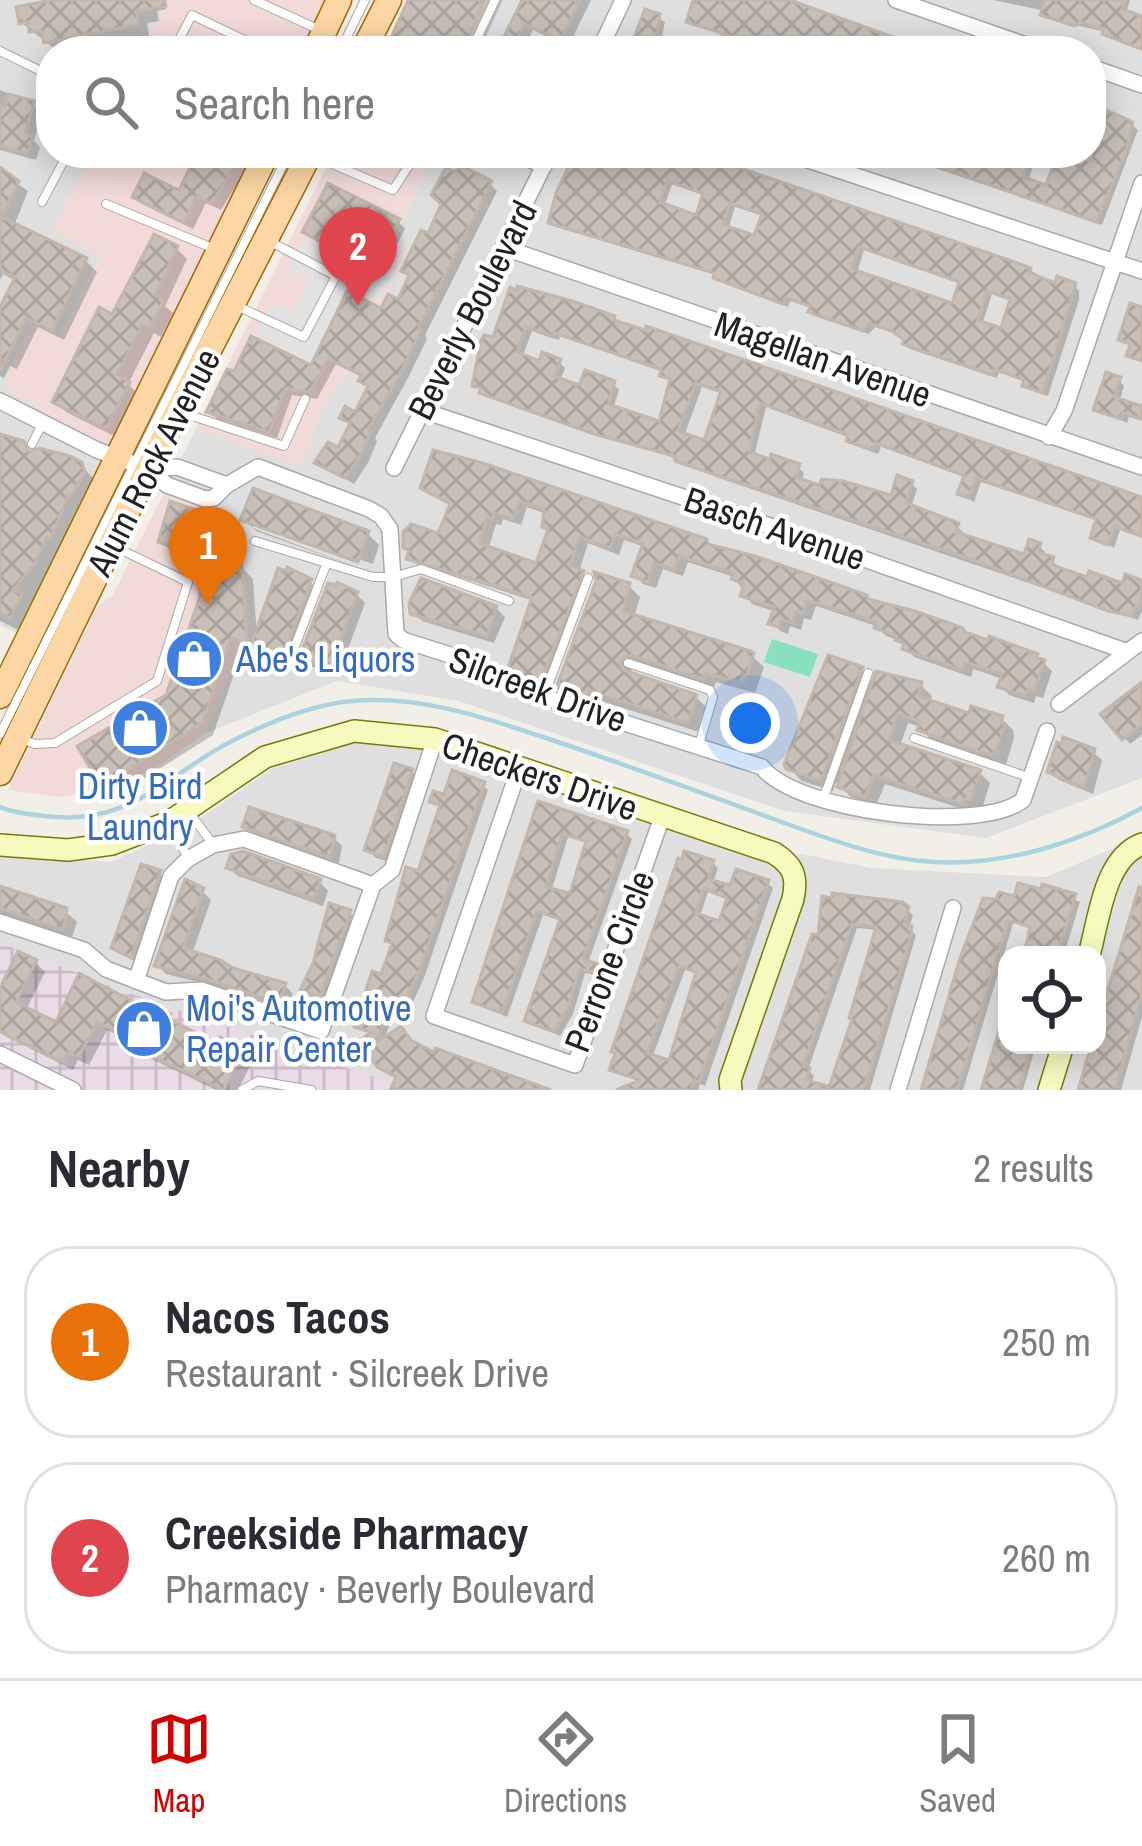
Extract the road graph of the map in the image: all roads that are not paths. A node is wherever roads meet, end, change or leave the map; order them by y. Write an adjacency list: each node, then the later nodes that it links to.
1 (254, 0): 10 (lane)
2 (339, 0): 11 (main road)
3 (365, 0): 12 (lane)
4 (389, 0): 13 (main road)
5 (495, 0): 14 (lane)
6 (623, 0): 15 (street)
7 (896, 0): 16 (street)
8 (181, 36): 9 (lane)
9 (236, 36)
10 (312, 36)
11 (329, 36)
12 (334, 36)
13 (371, 36)
14 (478, 36)
15 (606, 36)
16 (1000, 36)
17 (0, 51): 18 (lane)
18 (36, 69)
19 (1106, 73): 20 (street)
20 (1142, 85)
21 (60, 168): 30 (lane)
22 (259, 168): 34 (main road, Alum Rock Avenue)
23 (281, 168): 45 (lane, Alum Rock Avenue)
24 (303, 168): 32 (main road, Alum Rock Avenue)
25 (342, 168): 26 (lane)
26 (407, 168)
27 (543, 168): 33 (street, Beverly Boulevard)
28 (832, 168): 35 (street)
29 (1142, 183): 35 (street)
30 (43, 202)
31 (106, 204): 34 (lane)
32 (266, 239): 37 (main road, Alum Rock Avenue); 37 (lane)
33 (505, 248): 40 (street, Beverly Boulevard); 43 (street, Magellan Avenue)
34 (219, 250): 45 (main road, Alum Rock Avenue)
35 (1115, 262): 36 (street); 43 (street)
36 (1142, 271)
37 (233, 304): 41 (main road, Alum Rock Avenue)
38 (304, 399): 41 (lane)
39 (0, 401): 42 (street, Silcreek Drive)
40 (421, 410): 47 (street, Beverly Boulevard); 55 (street, Basch Avenue)
41 (178, 412): 45 (main road, Alum Rock Avenue)
42 (43, 423): 44 (lane); 45 (street, Silcreek Drive)
43 (1049, 437): 46 (street, Magellan Avenue)
44 (32, 444)
45 (133, 463): 49 (main road, Alum Rock Avenue); 51 (street, Silcreek Drive); 59 (main road, Alum Rock Avenue); 63 (lane, Alum Rock Avenue)
46 (1142, 466)
47 (394, 468)
48 (255, 541): 50 (lane)
49 (110, 544): 63 (main road, Alum Rock Avenue); 63 (lane)
50 (326, 565): 51 (lane); 56 (lane)
51 (393, 578): 53 (lane); 60 (street, Silcreek Drive)
52 (588, 578): 60 (lane)
53 (509, 601)
54 (1142, 641): 55 (street)
55 (1128, 652): 61 (street)
56 (289, 662)
57 (628, 663): 66 (lane)
58 (868, 673): 70 (lane)
59 (0, 696)
60 (544, 697): 66 (street, Silcreek Drive)
61 (1059, 704)
62 (1046, 731): 69 (street)
63 (9, 736): 68 (main road, Alum Rock Avenue)
64 (914, 738): 69 (lane)
65 (435, 739): 67 (street, Checkers Drive); 71 (street, Checkers Drive); 77 (street)
66 (699, 745): 70 (street, Silcreek Drive)
67 (519, 769): 72 (street, Checkers Drive); 72 (street, Perrone Circle)
68 (0, 773)
69 (1033, 778): 70 (street, Silcreek Drive)
70 (824, 797)
71 (178, 817): 73 (street, Checkers Drive); 75 (lane); 76 (lane)
72 (662, 817): 87 (street, Checkers Drive)
73 (0, 844)
74 (1142, 844): 80 (street)
75 (213, 845): 76 (street); 77 (street)
76 (188, 859): 81 (street)
77 (373, 885): 81 (street)
78 (953, 908): 88 (street)
79 (0, 922): 81 (street)
80 (1092, 946)
81 (136, 981)
82 (0, 1054): 84 (street)
83 (1060, 1054): 89 (street)
84 (73, 1090)
85 (242, 1090): 86 (lane)
86 (311, 1090)
87 (730, 1090)
88 (898, 1090)
89 (1049, 1090)

